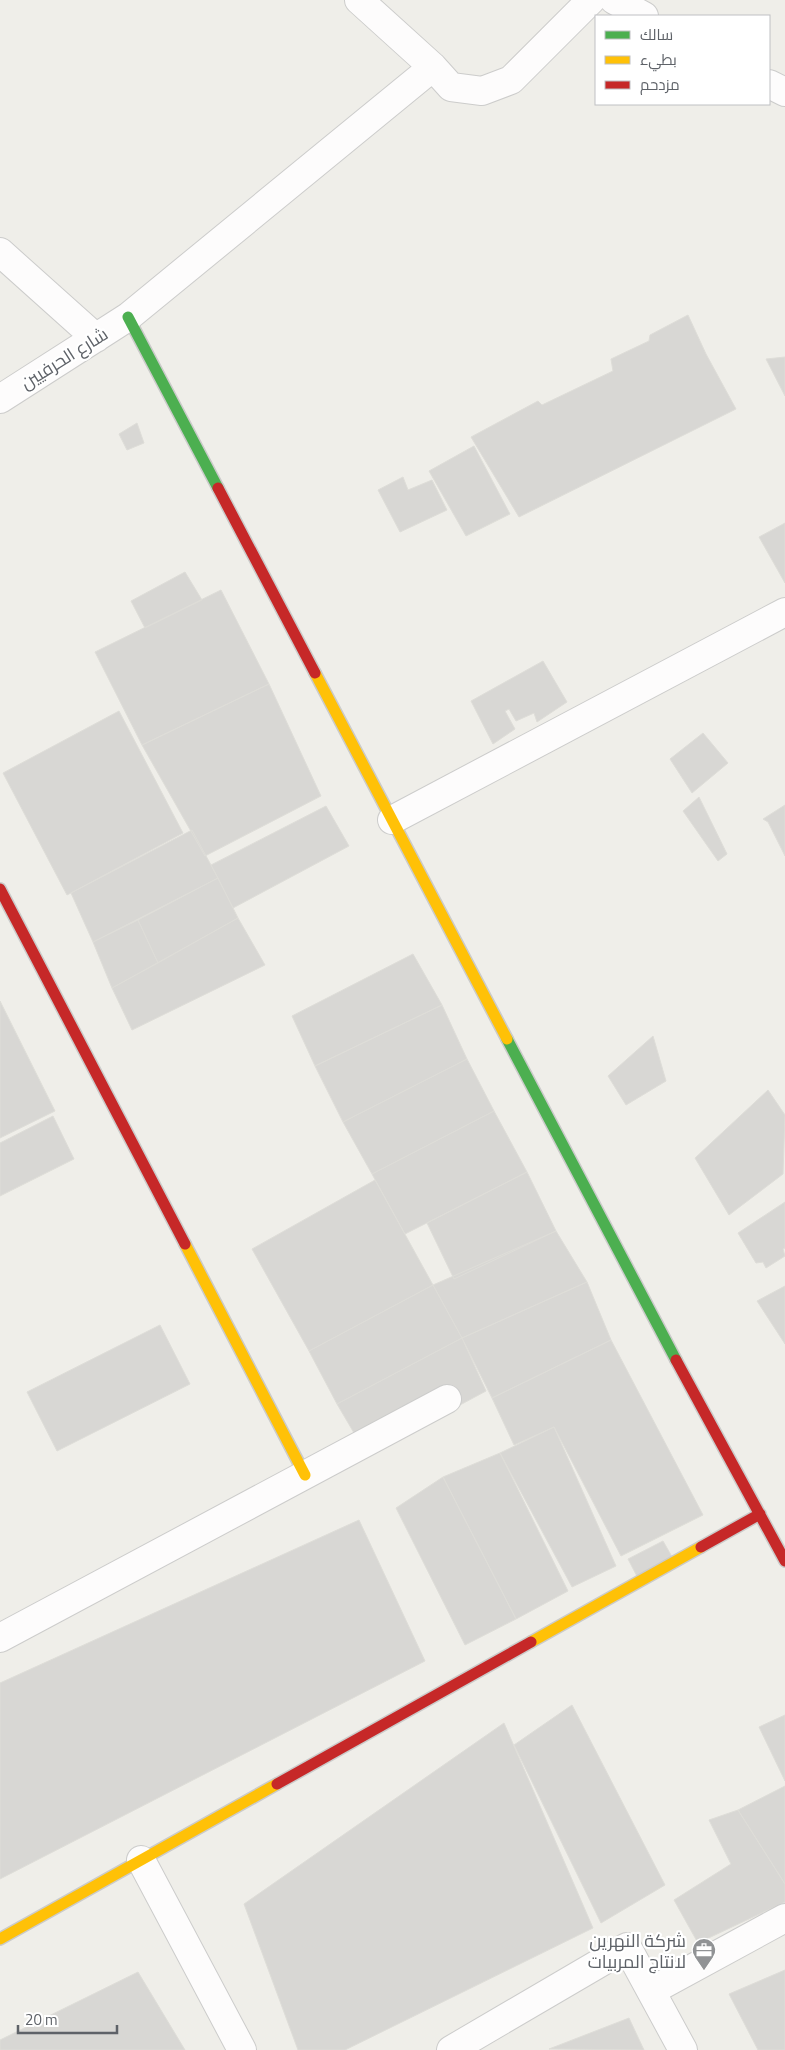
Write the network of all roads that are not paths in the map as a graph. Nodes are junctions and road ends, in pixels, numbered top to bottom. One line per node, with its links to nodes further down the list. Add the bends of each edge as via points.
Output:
1 (359, 0): 5 (street)
2 (591, 0): 5 (street, via 511,80 482,92 451,87)
3 (614, 0): 4 (street)
4 (642, 15)
5 (433, 67): 9 (street, شارع الحرفيين)
6 (770, 84): 7 (street)
7 (785, 92)
8 (0, 252): 10 (street)
9 (128, 317): 10 (street, شارع الحرفيين); 13 (street)
10 (96, 338): 11 (street, شارع الحرفيين)
11 (0, 399)
12 (785, 612): 13 (street)
13 (392, 820): 17 (street)
14 (0, 890): 16 (street)
15 (448, 1399): 16 (street)
16 (305, 1475): 19 (street)
17 (760, 1514): 18 (street); 20 (street)
18 (785, 1561)
19 (6, 1626)
20 (141, 1860): 22 (street); 24 (street)
21 (785, 1918): 23 (street)
22 (0, 1939)
23 (651, 1991): 25 (street, via 627,1947); 26 (street)
24 (242, 2050)
25 (451, 2050)
26 (684, 2050)

